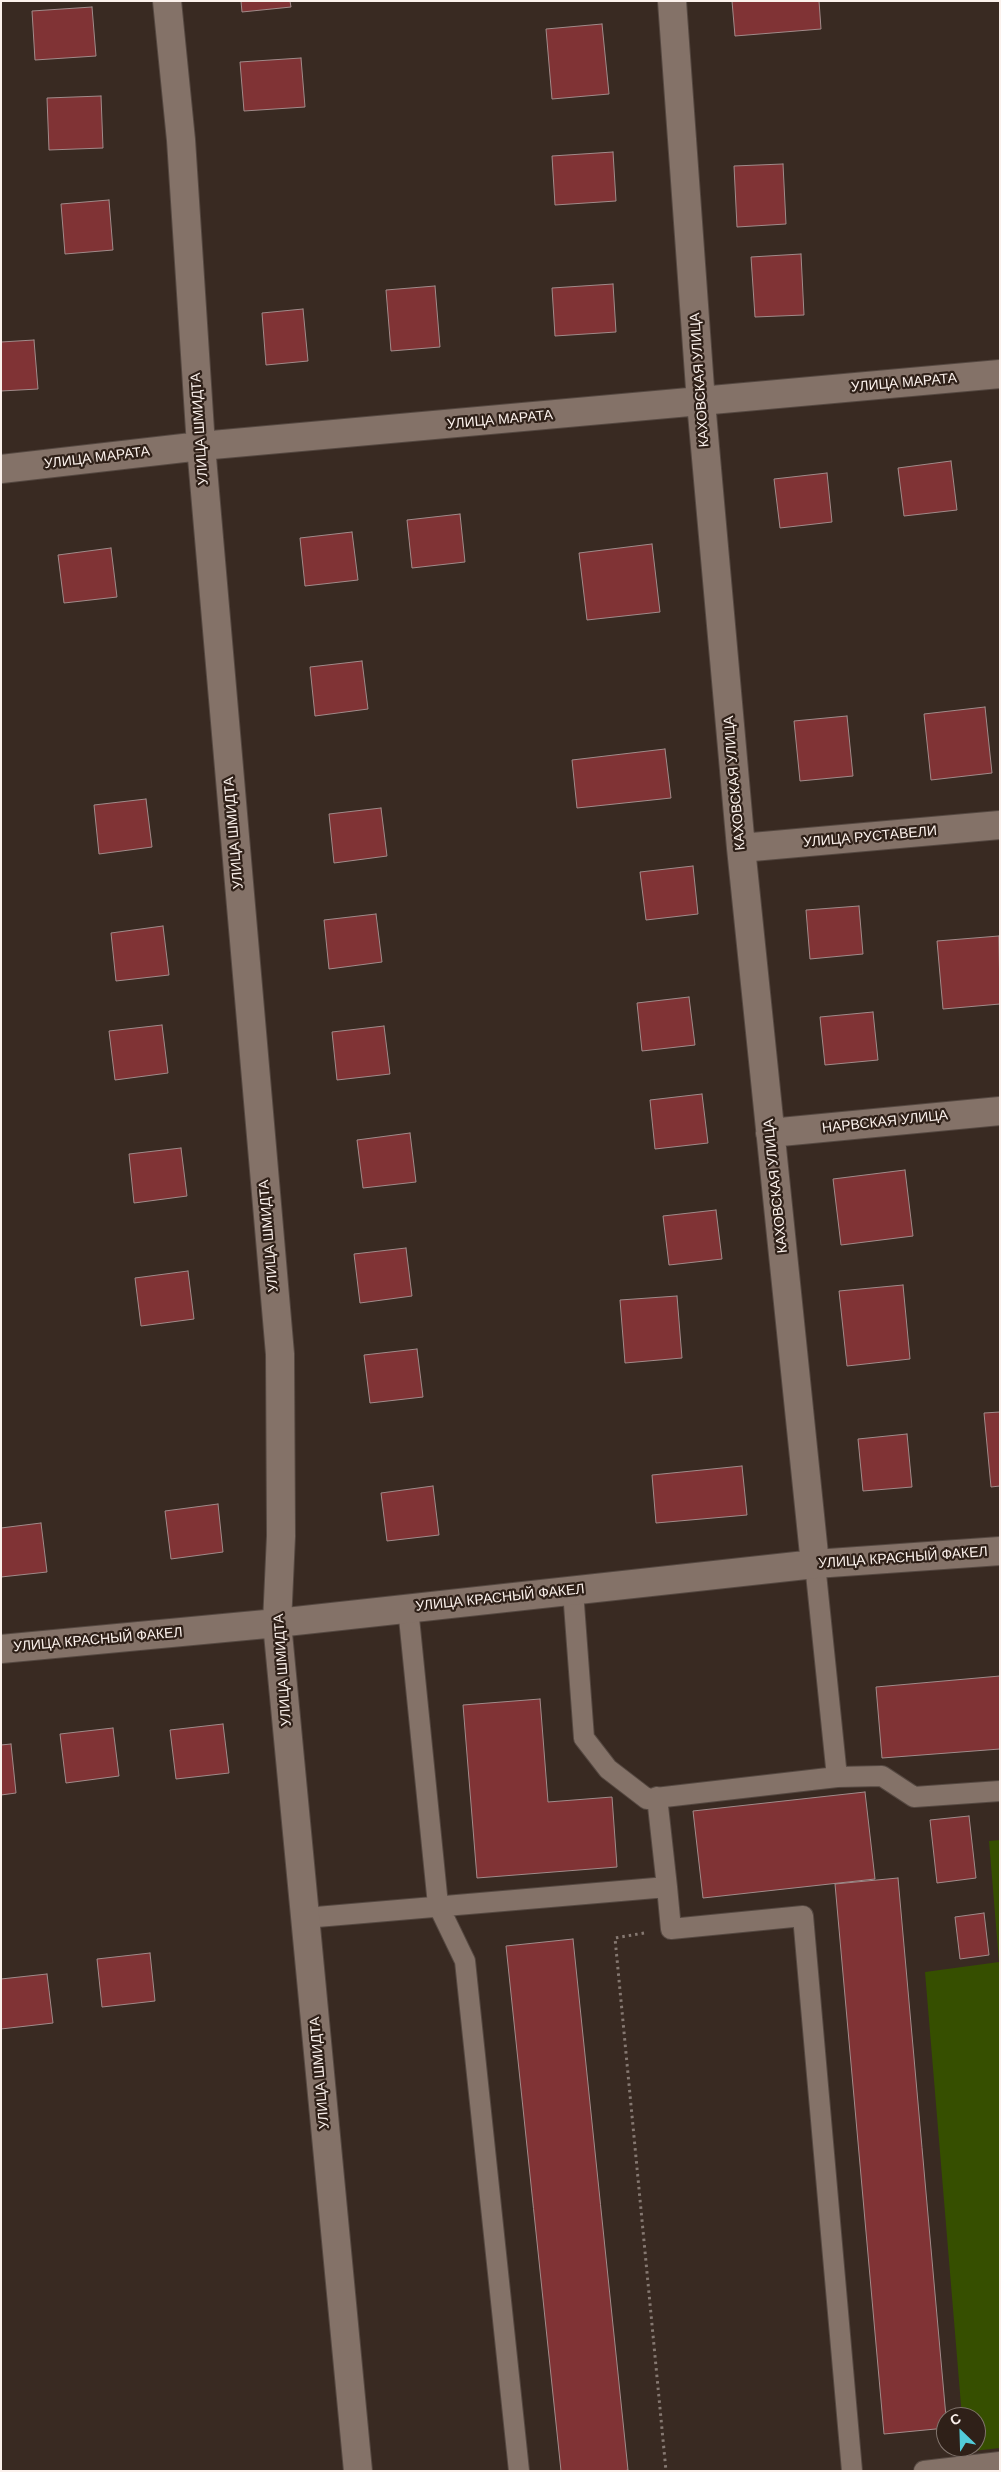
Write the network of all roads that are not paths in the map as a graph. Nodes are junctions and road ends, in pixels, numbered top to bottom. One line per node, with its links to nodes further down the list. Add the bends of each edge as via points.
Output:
1 (167, 1): 5 (street, УЛИЦА ШМИДТА, via 181,140)
2 (672, 1): 4 (street, КАХОВСКАЯ УЛИЦА)
3 (1000, 374): 4 (street, УЛИЦА МАРАТА)
4 (701, 402): 5 (street, УЛИЦА МАРАТА); 8 (street, КАХОВСКАЯ УЛИЦА)
5 (201, 446): 6 (street, УЛИЦА МАРАТА); 15 (street, УЛИЦА ШМИДТА, via 280,1354 281,1536)
6 (1, 469)
7 (1000, 825): 8 (street, УЛИЦА РУСТАВЕЛИ)
8 (741, 848): 10 (street, КАХОВСКАЯ УЛИЦА)
9 (1000, 1111): 10 (street, НАРВСКАЯ УЛИЦА)
10 (770, 1133): 12 (street, КАХОВСКАЯ УЛИЦА)
11 (1000, 1551): 12 (street, УЛИЦА КРАСНЫЙ ФАКЕЛ)
12 (814, 1564): 13 (street, УЛИЦА КРАСНЫЙ ФАКЕЛ); 17 (lane)
13 (573, 1591): 14 (street, УЛИЦА КРАСНЫЙ ФАКЕЛ); 19 (lane, via 584,1738 608,1769 647,1799)
14 (408, 1608): 15 (street, УЛИЦА КРАСНЫЙ ФАКЕЛ); 21 (lane)
15 (277, 1623): 16 (street, УЛИЦА КРАСНЫЙ ФАКЕЛ); 22 (street, УЛИЦА ШМИДТА)
16 (1, 1649)
17 (836, 1777): 18 (lane, via 882,1776 914,1797); 19 (lane)
18 (1000, 1791)
19 (657, 1797): 20 (lane)
20 (667, 1887): 21 (lane); 26 (lane, via 671,1928 803,1916)
21 (438, 1905): 22 (lane); 25 (lane, via 465,1961)
22 (305, 1918): 24 (street, УЛИЦА ШМИДТА)
23 (1000, 2462): 27 (lane)
24 (358, 2471)
25 (518, 2471)
26 (852, 2471)
27 (924, 2471)

